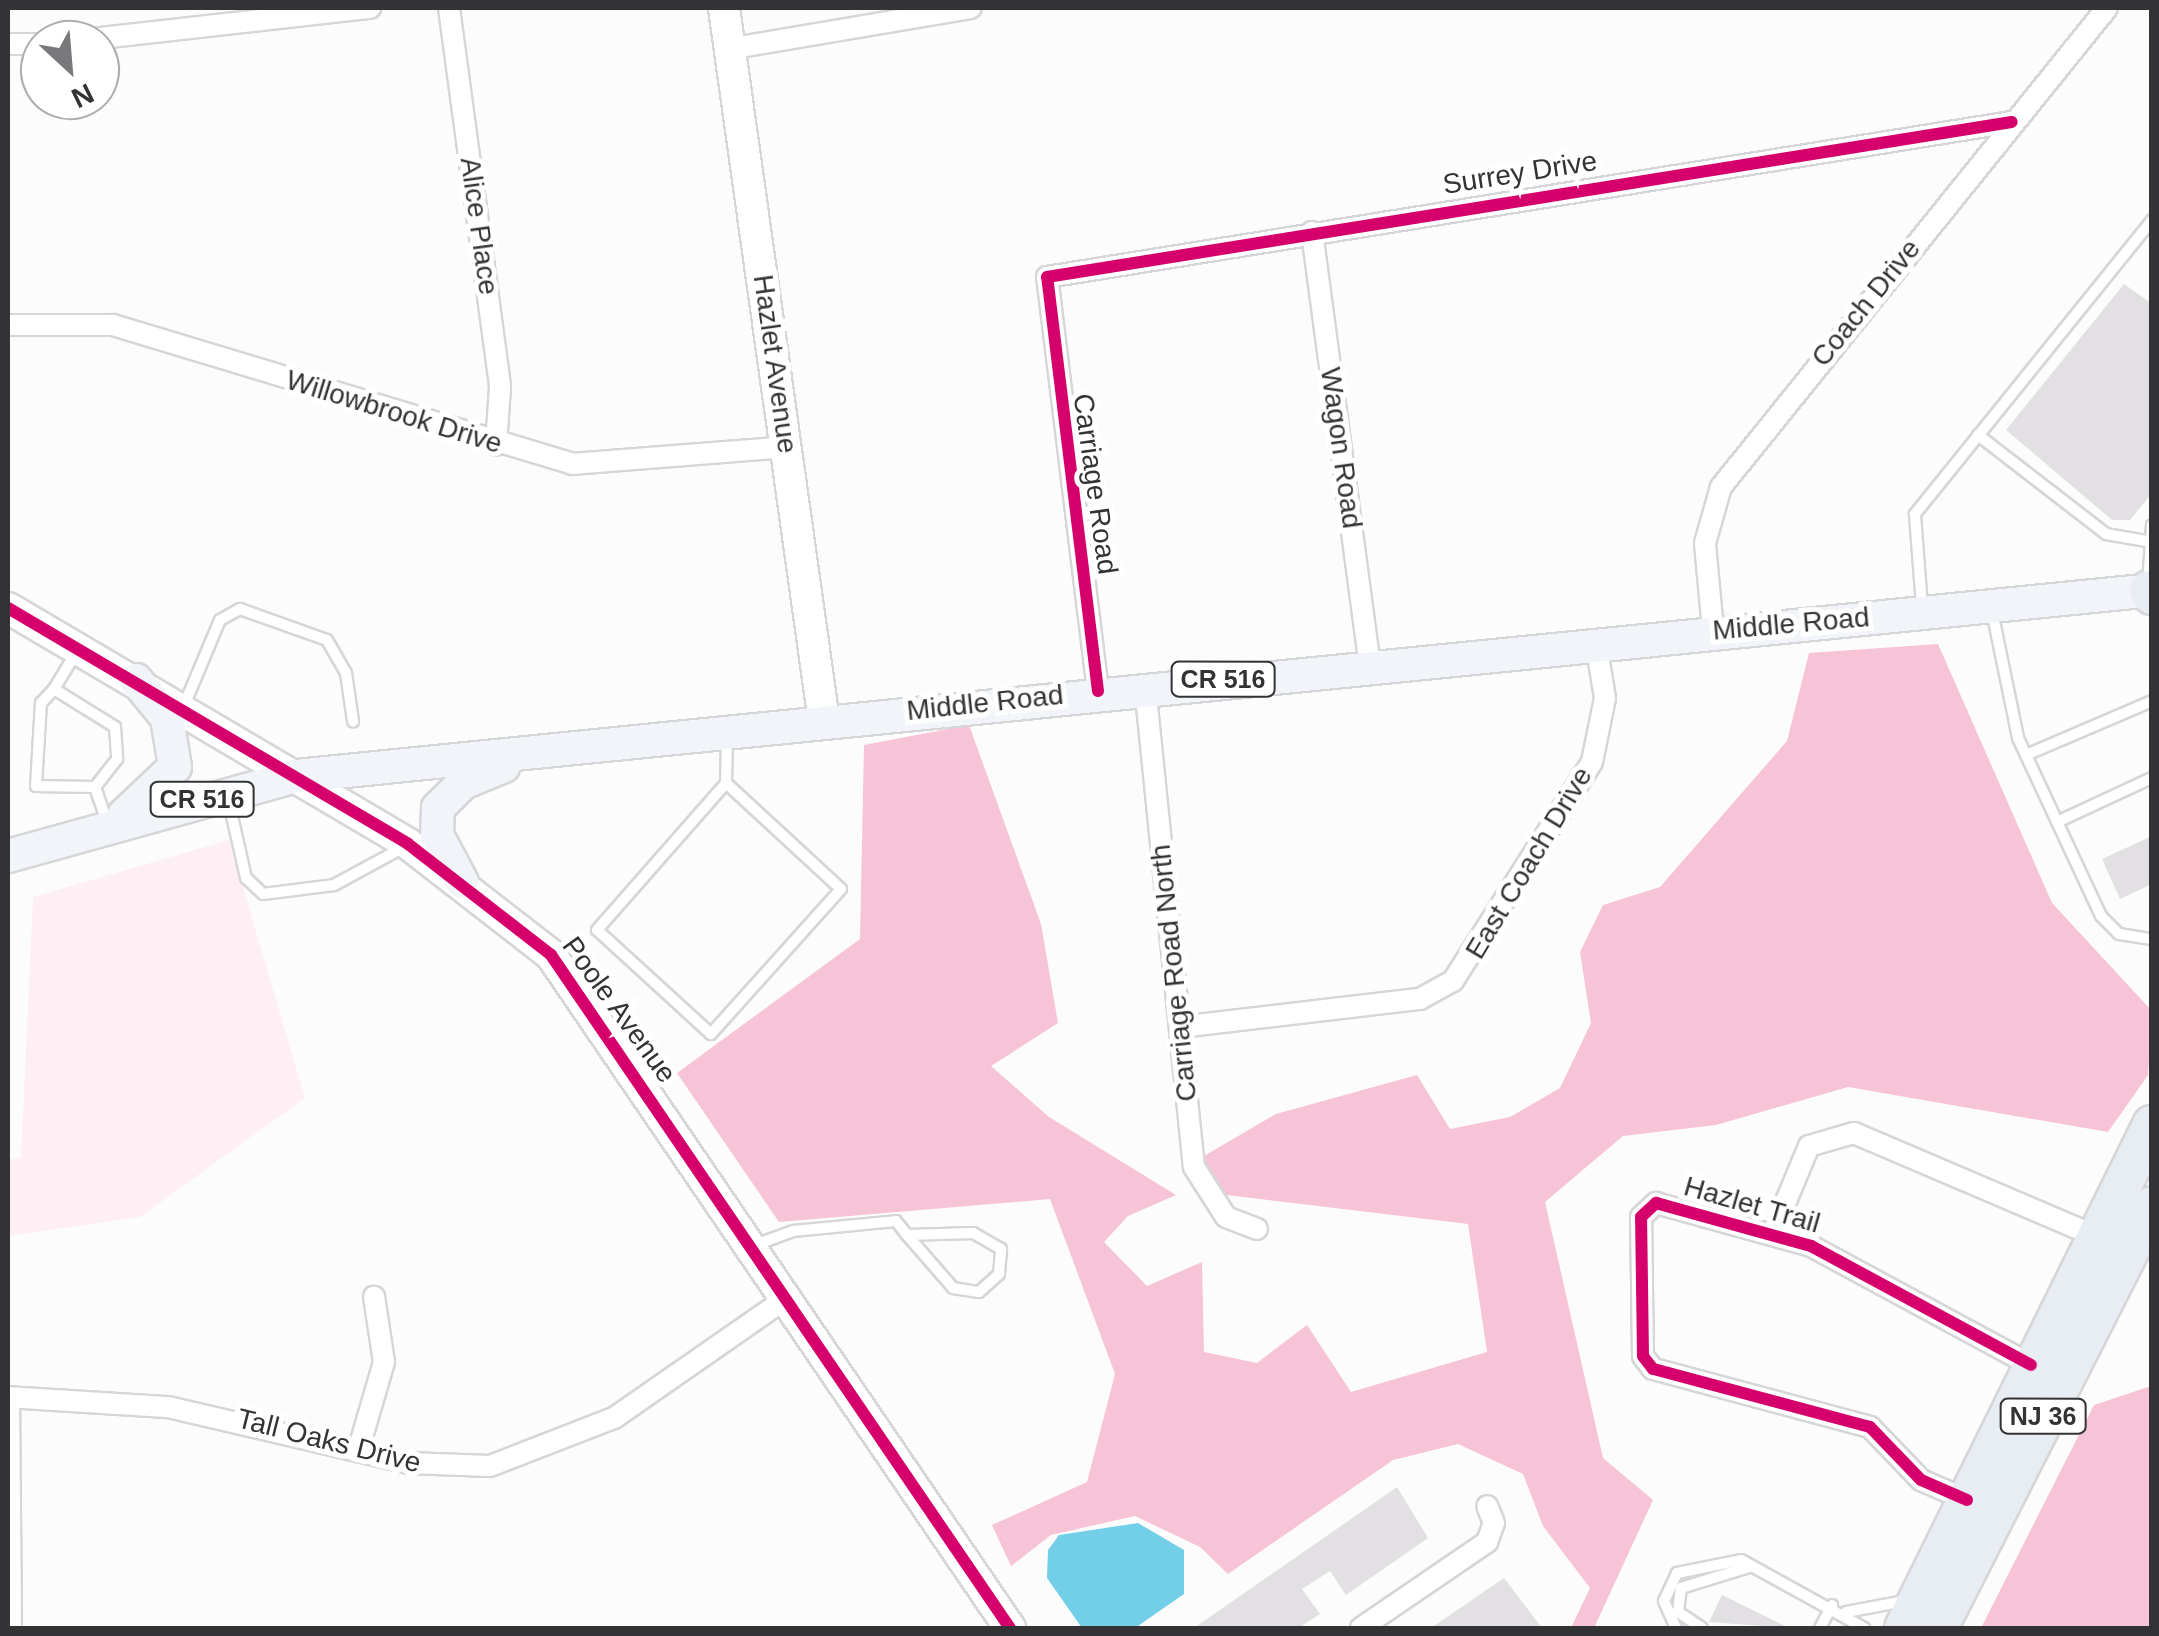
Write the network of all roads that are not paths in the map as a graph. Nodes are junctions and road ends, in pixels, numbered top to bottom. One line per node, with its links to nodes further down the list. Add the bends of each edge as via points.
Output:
1 (370, 8): 6 (street)
2 (450, 8): 14 (street, Alice Place, via 500,386)
3 (724, 8): 7 (street, Hazlet Avenue)
4 (972, 8): 7 (street)
5 (2107, 8): 8 (street, Coach Drive)
6 (120, 36)
7 (734, 48): 15 (street, Hazlet Avenue)
8 (2012, 122): 10 (street, Surrey Drive); 22 (street, Coach Drive, via 1721,487 1705,543)
9 (2152, 220): 13 (lane)
10 (1312, 232): 11 (street, Surrey Drive, via 1067,270); 25 (street, Wagon Road)
11 (1042, 284): 29 (street, Carriage Road)
12 (8, 325): 14 (street, Willowbrook Drive, via 112,325)
13 (1978, 435): 17 (lane, via 2106,534); 21 (lane, via 1915,514)
14 (496, 445): 15 (street, Willowbrook Drive, via 594,465)
15 (786, 447): 32 (street, Hazlet Avenue)
16 (2152, 525): 17 (lane)
17 (2146, 541): 18 (lane)
18 (2151, 592): 19 (main road, Middle Road / CR 516)
19 (1991, 606): 21 (main road, Middle Road / CR 516); 36 (lane)
20 (8, 608): 24 (street, Poole Avenue)
21 (1922, 612): 22 (main road, Middle Road / CR 516)
22 (1714, 630): 23 (main road, Middle Road / CR 516)
23 (1596, 644): 25 (main road, Middle Road / CR 516); 48 (street, East Coach Drive, via 1605,698 1592,762 1453,981 1420,999)
24 (78, 651): 26 (street, Poole Avenue); 28 (lane)
25 (1370, 664): 27 (main road, Middle Road / CR 516)
26 (136, 680): 31 (street, Poole Avenue); 43 (main road, via 168,718 175,767)
27 (1145, 686): 29 (main road, Middle Road / CR 516); 48 (street, Carriage Road North)
28 (54, 689): 40 (lane, via 114,727 116,759); 40 (lane, via 42,703 36,786)
29 (1098, 691): 32 (main road, Middle Road / CR 516)
30 (2152, 701): 36 (lane)
31 (183, 708): 33 (lane, via 220,620 240,609 327,640 346,673); 37 (street, Poole Avenue)
32 (824, 720): 34 (main road, Middle Road / CR 516)
33 (353, 721)
34 (727, 729): 35 (main road, Middle Road / CR 516); 39 (lane)
35 (534, 752): 37 (main road, Middle Road / CR 516); 46 (main road, via 445,796 438,835)
36 (2026, 755): 42 (lane)
37 (296, 776): 41 (main road, Middle Road / CR 516); 44 (street, Poole Avenue)
38 (2152, 778): 42 (lane)
39 (726, 782): 39 (lane, via 841,889 711,1034 597,930)
40 (94, 787): 43 (lane)
41 (227, 792): 43 (main road, Middle Road / CR 516); 44 (lane, via 246,878 263,894 334,885)
42 (2057, 822): 47 (lane, via 2101,916 2119,934)
43 (108, 825): 45 (main road, Middle Road / CR 516)
44 (408, 844): 46 (street, Poole Avenue)
45 (8, 856)
46 (462, 882): 54 (street, Poole Avenue, via 528,931 573,982)
47 (2152, 940)
48 (1180, 1028): 51 (street, Carriage Road North, via 1200,1186 1226,1216)
49 (2152, 1125): 55 (highway, NJ 36)
50 (2152, 1206): 55 (highway, NJ 36)
51 (1257, 1229)
52 (907, 1235): 52 (lane, via 952,1288 979,1292 999,1274 1001,1248 973,1234); 54 (lane, via 896,1221 793,1232)
53 (1788, 1239): 55 (street, Hazlet Trail, via 1784,1206 1809,1146 1854,1133); 58 (street, Hazlet Trail); 61 (street, Hazlet Trail, via 1656,1203 1641,1217 1646,1362 1870,1427 1921,1480)
54 (750, 1247): 57 (street, Poole Avenue)
55 (2122, 1247): 58 (highway, NJ 36); 66 (highway, NJ 36)
56 (374, 1297): 60 (street, via 384,1362)
57 (784, 1300): 60 (street, Tall Oaks Drive, via 614,1418 549,1450 440,1468); 68 (street, Poole Avenue)
58 (2031, 1365): 61 (highway, NJ 36)
59 (8, 1397): 60 (street, Tall Oaks Drive, via 168,1406); 67 (street)
60 (358, 1451)
61 (1967, 1500): 66 (highway, NJ 36)
62 (1486, 1506): 69 (street, via 1494,1523 1486,1542)
63 (1752, 1566): 64 (lane); 70 (lane, via 1677,1573 1664,1601); 71 (lane, via 1681,1588 1678,1612)
64 (1832, 1605): 65 (lane); 72 (lane)
65 (1846, 1612): 66 (lane); 73 (lane)
66 (1921, 1618)
67 (10, 1628)
68 (1010, 1628)
69 (1361, 1628)
70 (1676, 1628)
71 (1702, 1628)
72 (1820, 1628)
73 (1864, 1628)

